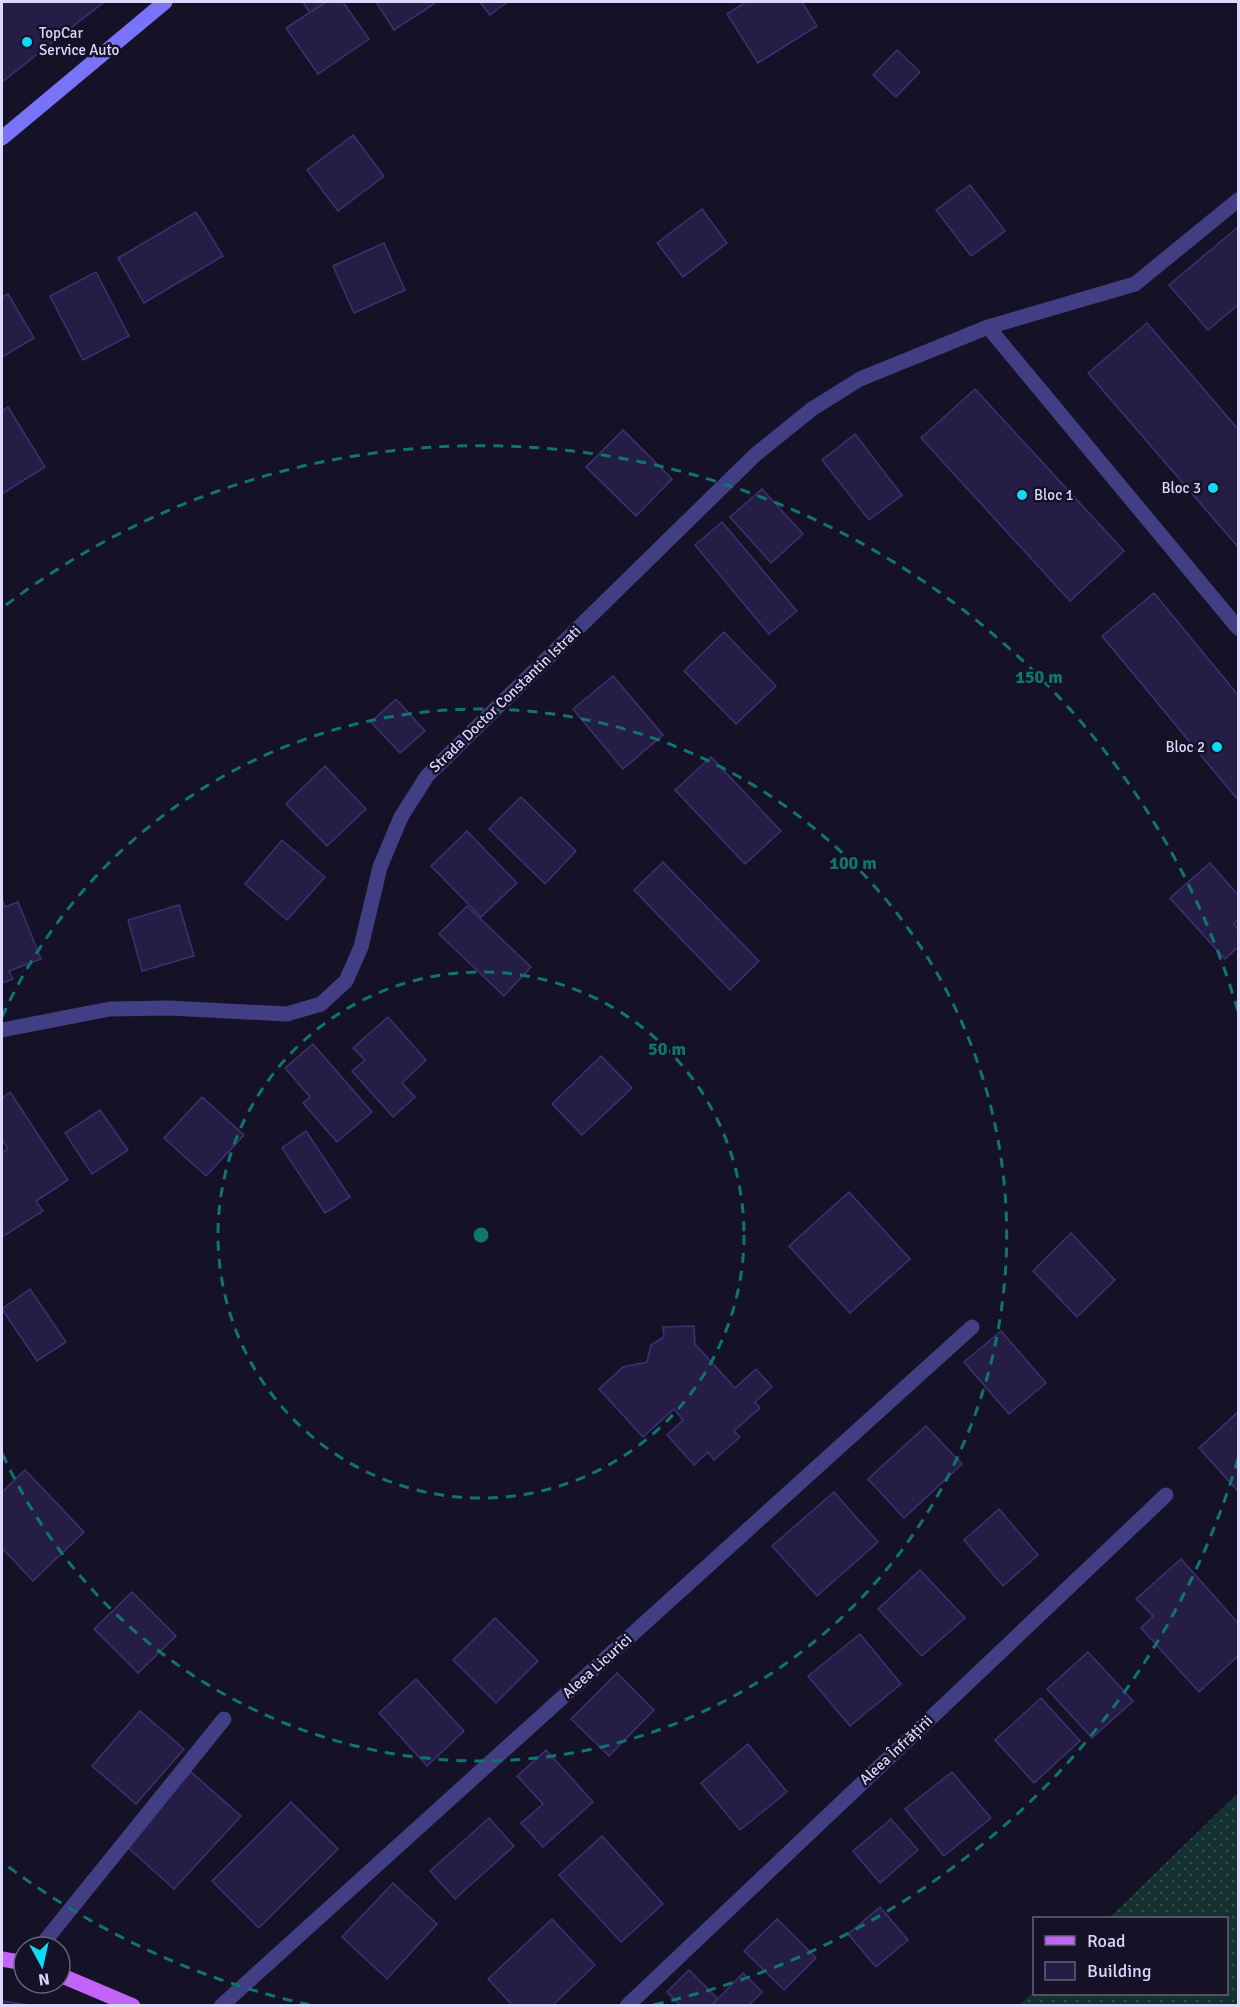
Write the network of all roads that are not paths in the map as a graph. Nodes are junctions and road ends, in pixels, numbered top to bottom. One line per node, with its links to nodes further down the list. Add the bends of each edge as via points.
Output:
1 (165, 2): 2 (main road)
2 (2, 138)
3 (1239, 200): 4 (street, Strada Doctor Constantin Istrati, via 1135,284)
4 (988, 327): 5 (street); 6 (street, Strada Doctor Constantin Istrati, via 860,379 812,409 755,455 427,776 401,817 380,867 361,947 346,981 321,1004 287,1014 110,1009)
5 (1239, 628)
6 (2, 1030)
7 (972, 1327): 13 (street, Aleea Licurici)
8 (1166, 1495): 14 (street, Aleea Înfrățirii)
9 (224, 1719): 10 (street)
10 (49, 1935)
11 (72, 1980): 12 (main road)
12 (133, 2006)
13 (221, 2006)
14 (627, 2006)

